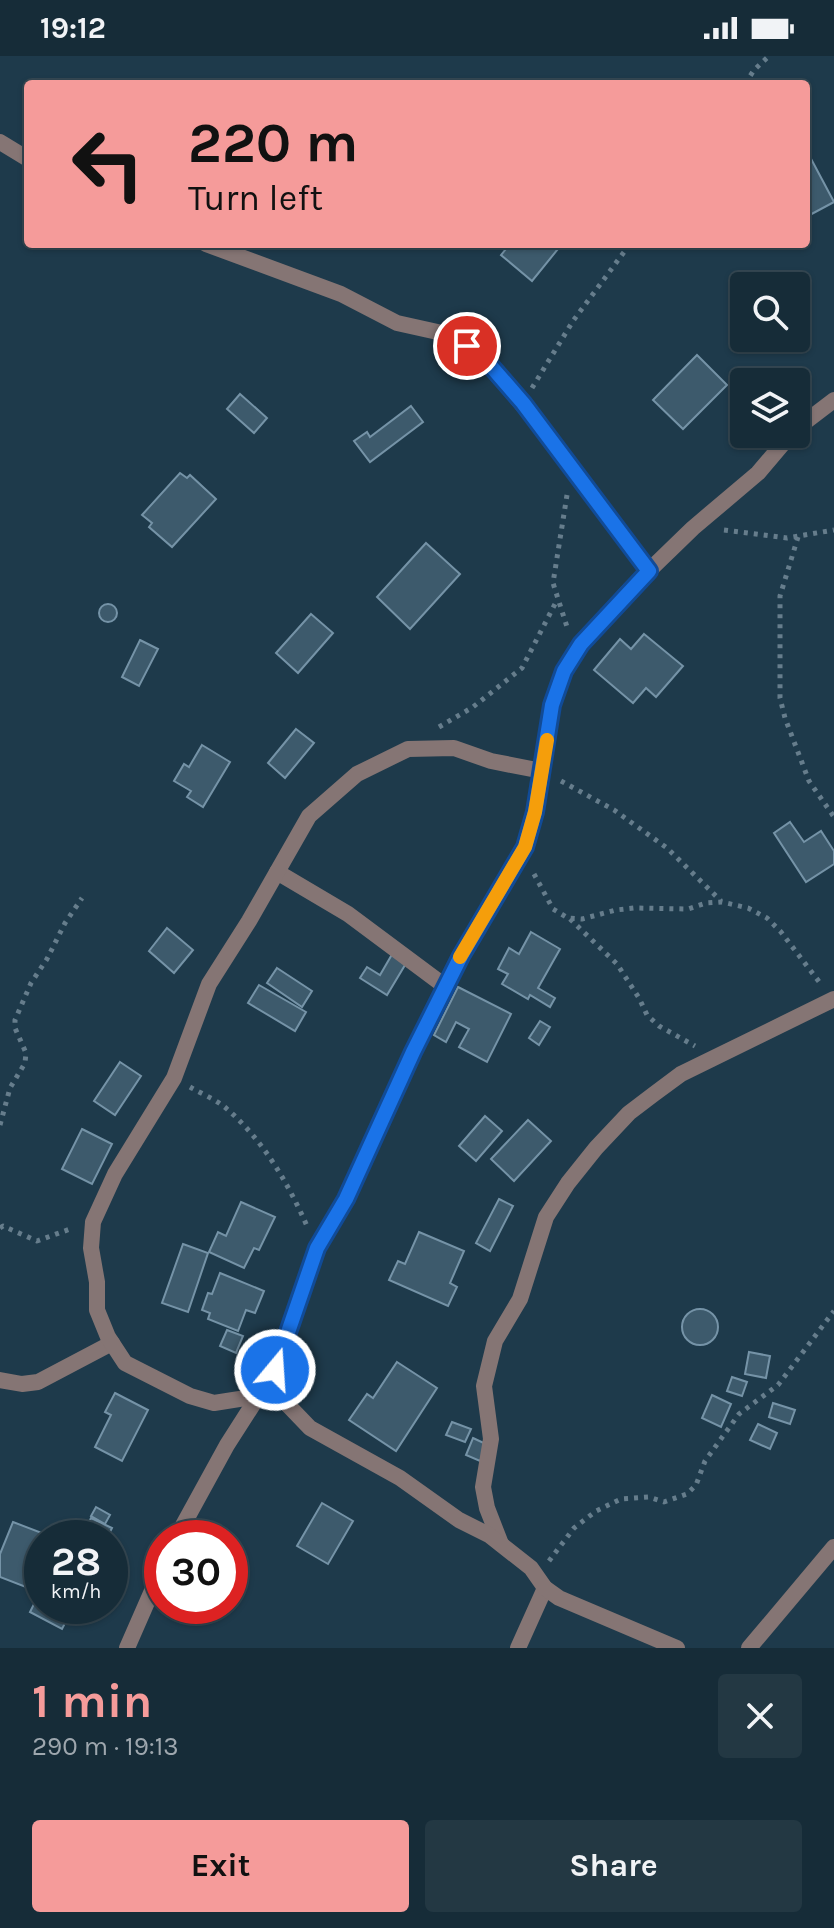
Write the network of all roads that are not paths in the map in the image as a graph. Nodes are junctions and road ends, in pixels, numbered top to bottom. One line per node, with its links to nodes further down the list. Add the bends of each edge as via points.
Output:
1 (0, 142): 2 (street)
2 (24, 157)
3 (216, 248): 7 (street, via 341,294 397,323 451,335 483,357)
4 (834, 400): 5 (street)
5 (810, 418)
6 (779, 448): 7 (street)
7 (649, 571): 8 (street, via 581,644 564,671 552,705)
8 (542, 771): 9 (street, via 454,748 408,749 357,774 309,816); 10 (street, via 521,852)
9 (277, 872): 10 (street, via 348,914); 12 (street, via 209,984 174,1078 115,1174 93,1222 97,1310)
10 (446, 987): 13 (street, via 346,1199 317,1248)
11 (834, 999): 17 (street, via 681,1074 629,1113 568,1183 546,1217 520,1299 495,1341 484,1386 491,1439 483,1487)
12 (112, 1343): 14 (street, via 38,1382); 15 (street, via 125,1363 190,1396 214,1403)
13 (275, 1370): 15 (street); 17 (street, via 285,1402 310,1428 400,1478)
14 (0, 1380)
15 (258, 1396): 16 (street)
16 (186, 1520)
17 (502, 1546): 19 (street)
18 (834, 1547): 24 (street)
19 (542, 1583): 22 (street); 23 (street, via 574,1605)
20 (144, 1609): 21 (street)
21 (127, 1648)
22 (518, 1648)
23 (677, 1648)
24 (749, 1648)

